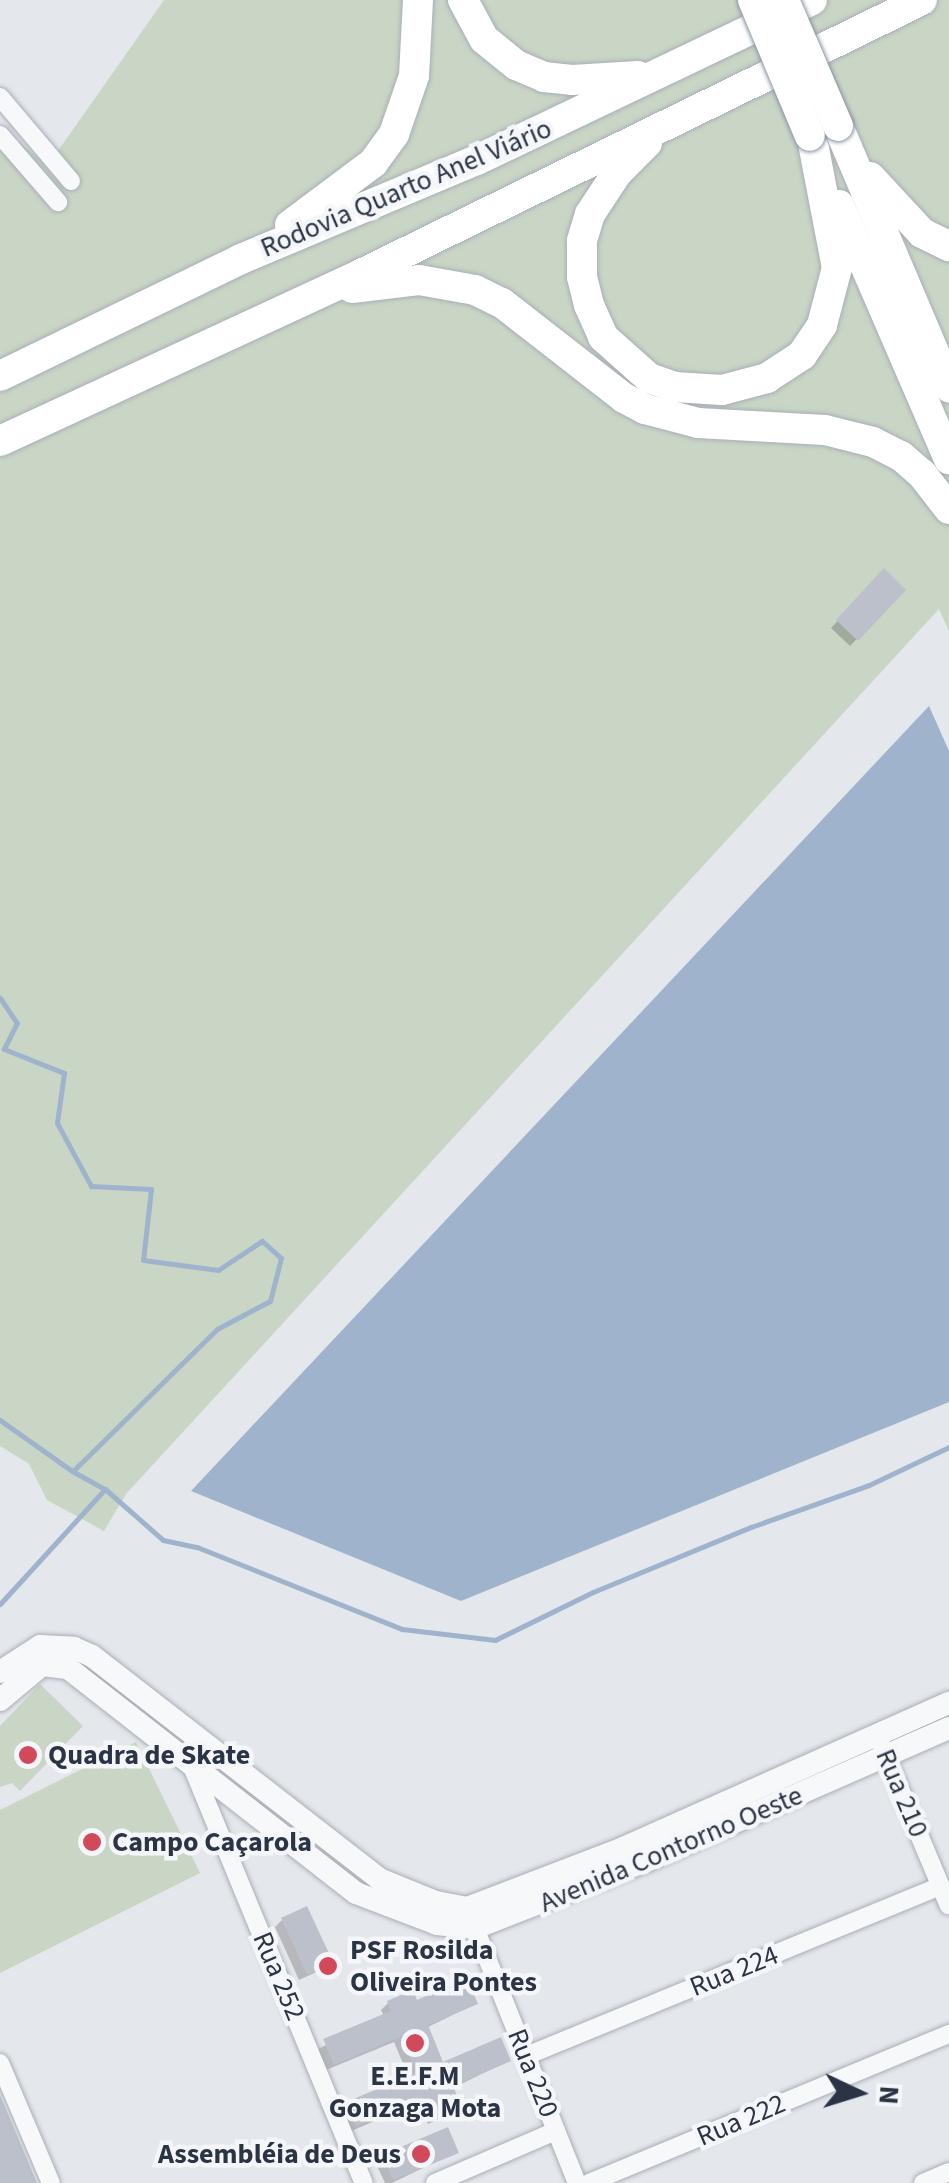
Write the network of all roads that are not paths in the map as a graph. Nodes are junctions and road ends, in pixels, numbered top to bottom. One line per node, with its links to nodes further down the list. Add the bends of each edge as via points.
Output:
1 (418, 0): 15 (highway, via 414,76 394,134 373,163)
2 (462, 0): 7 (highway, via 484,39 544,77)
3 (753, 0): 11 (highway, bridge)
4 (784, 0): 11 (highway, bridge)
5 (812, 0): 7 (highway, Rodovia Quarto Anel Viário)
6 (922, 0): 9 (highway)
7 (656, 74): 15 (highway, Rodovia Quarto Anel Viário, via 477,160)
8 (0, 97): 12 (street)
9 (665, 125): 11 (highway, via 596,204 582,241 582,277 603,337 638,370 675,387 722,390 767,378 802,355 822,325 836,268); 16 (highway)
10 (0, 135): 13 (street)
11 (827, 140): 14 (highway, via 922,233); 18 (highway); 20 (highway)
12 (71, 181)
13 (58, 202)
14 (949, 246)
15 (241, 259): 17 (highway, Rodovia Quarto Anel Viário)
16 (320, 293): 19 (highway); 21 (highway, via 419,280 475,290 645,409 698,423 854,436 901,456)
17 (0, 376)
18 (949, 387)
19 (0, 441)
20 (949, 459)
21 (949, 509)
22 (41, 1656): 23 (street); 24 (street); 28 (street, via 68,1668); 31 (street, via 74,1648 92,1656 380,1879)
23 (0, 1672)
24 (0, 1700)
25 (949, 1703): 27 (street, Avenida Contorno Oeste)
26 (949, 1728): 27 (street, Avenida Contorno Oeste)
27 (882, 1747): 29 (street, Rua 210); 31 (street, Avenida Contorno Oeste, via 623,1848)
28 (193, 1769): 31 (street, via 356,1892 437,1924); 38 (street, Rua 252)
29 (941, 1886): 30 (street, Rua 210); 33 (street, Rua 224)
30 (949, 1906)
31 (471, 1918): 33 (street, Rua 220)
32 (949, 2034): 41 (street, Rua 222)
33 (526, 2056): 35 (street, Rua 220)
34 (0, 2062): 37 (street)
35 (556, 2131): 39 (street); 40 (street, Rua 220)
36 (949, 2172): 42 (street)
37 (52, 2183)
38 (364, 2183)
39 (436, 2183)
40 (577, 2183)
41 (589, 2183)
42 (924, 2183)

